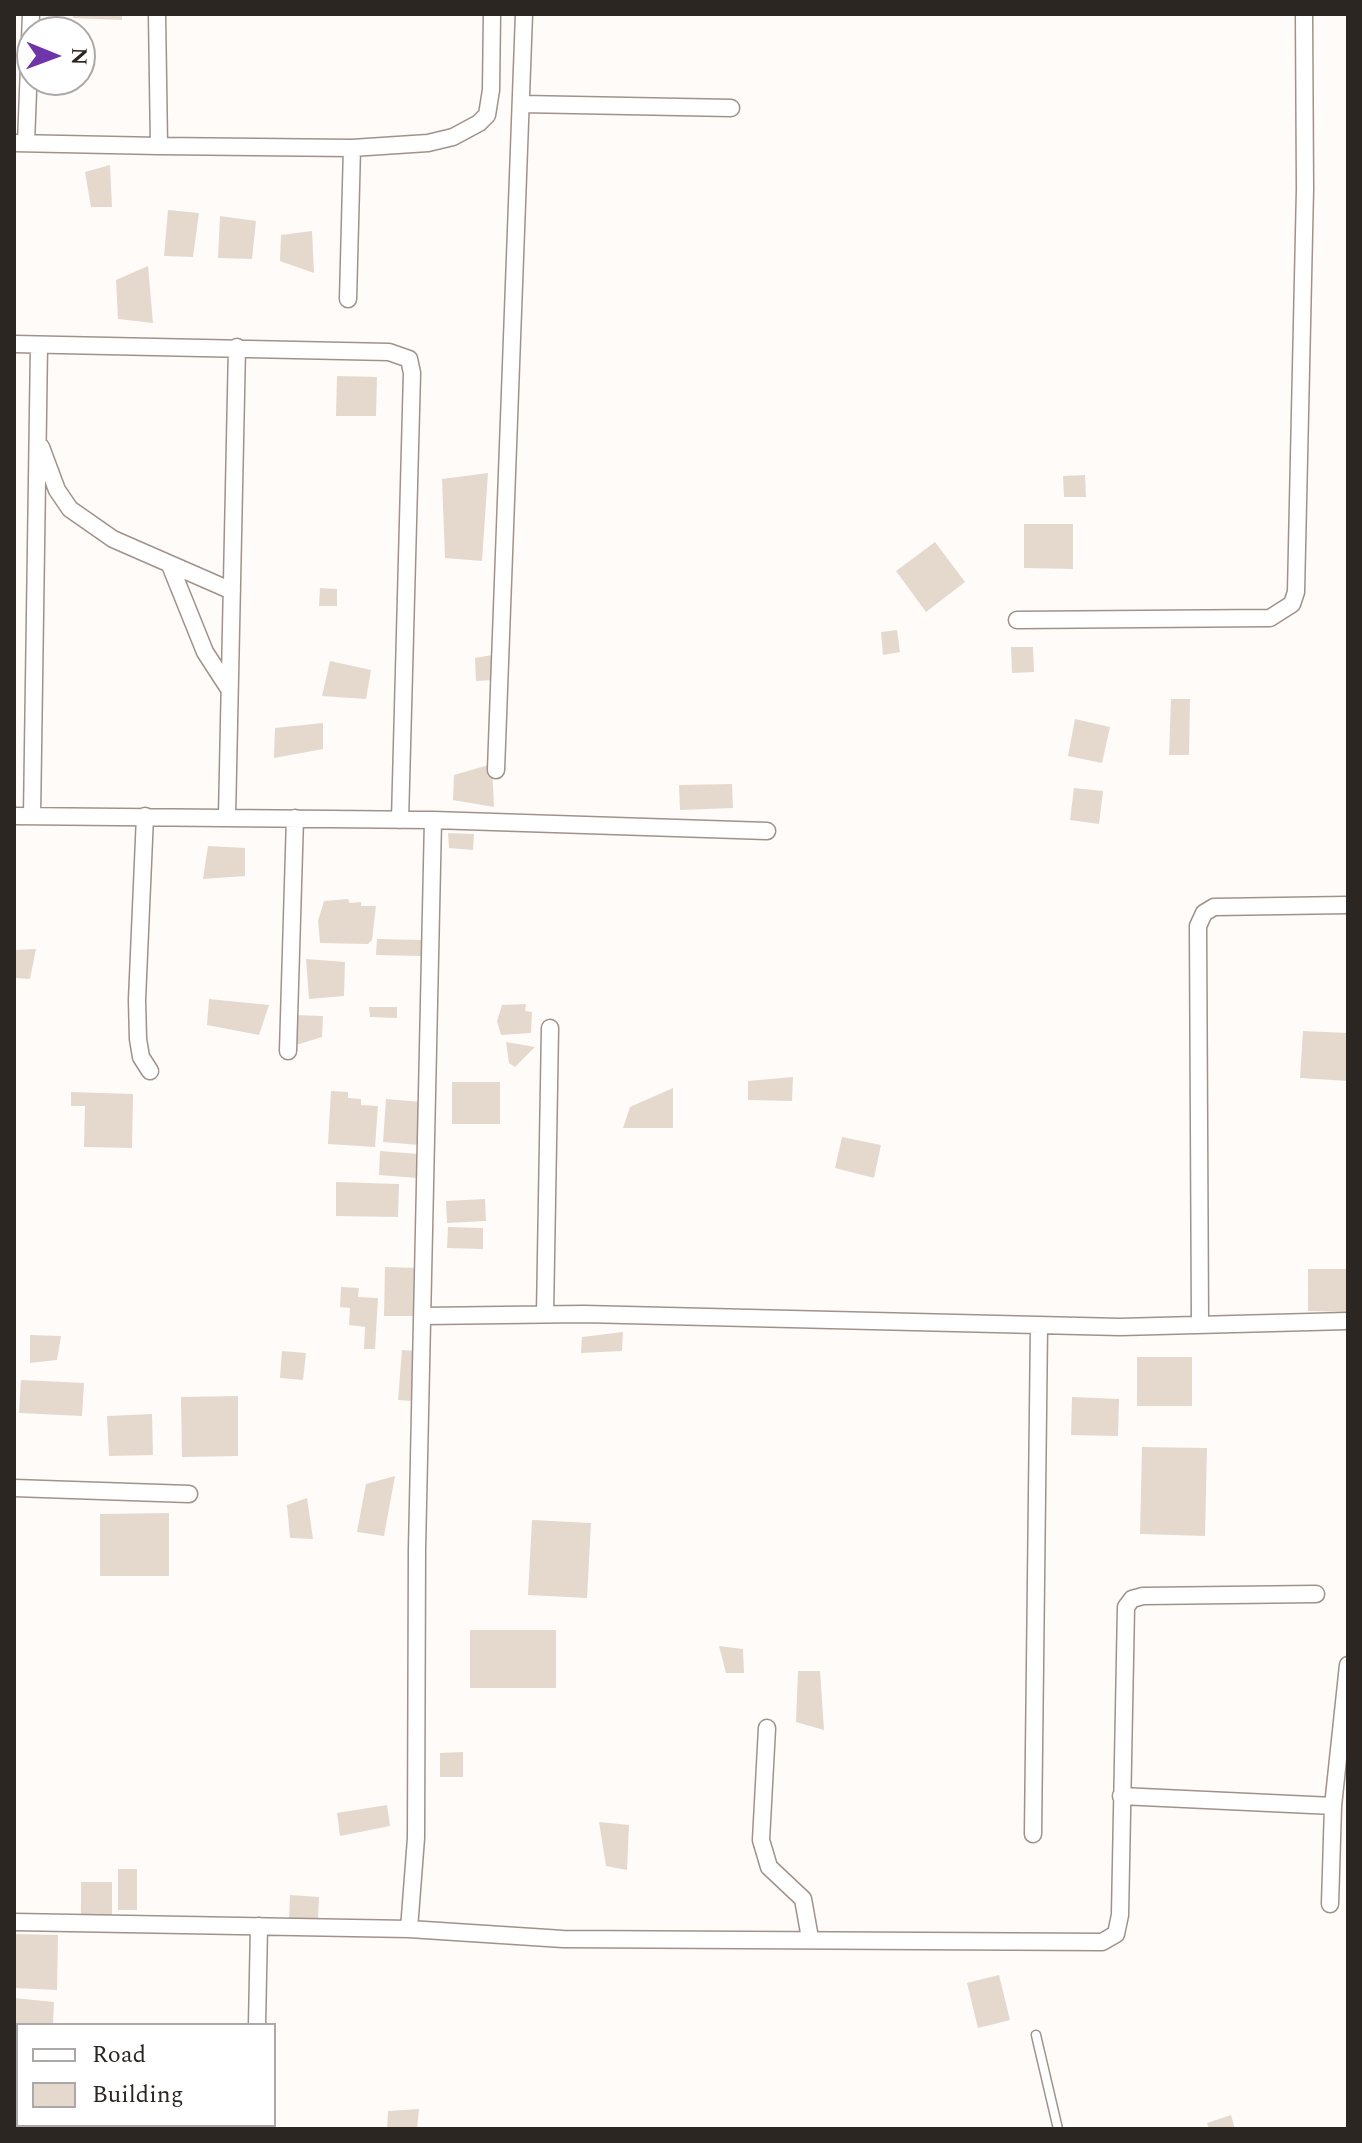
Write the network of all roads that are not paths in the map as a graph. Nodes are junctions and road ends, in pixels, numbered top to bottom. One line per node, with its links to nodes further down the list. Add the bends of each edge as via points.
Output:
1 (31, 14): 8 (street)
2 (157, 14): 9 (street)
3 (492, 14): 10 (street, via 491,90 487,115 479,123 428,143)
4 (524, 14): 6 (street)
5 (1304, 14): 18 (street, via 1292,604 1270,618)
6 (522, 104): 7 (street); 20 (street)
7 (731, 108)
8 (20, 143): 9 (street)
9 (159, 146): 10 (street)
10 (352, 148): 11 (street)
11 (348, 299)
12 (14, 344): 13 (street)
13 (39, 345): 14 (street); 15 (street)
14 (237, 347): 17 (street); 26 (street, via 389,352 409,359)
15 (38, 438): 16 (street, via 57,490 70,509 113,539); 22 (street)
16 (170, 565): 17 (street); 19 (street, via 205,652)
17 (232, 591): 19 (street)
18 (1017, 620)
19 (229, 689): 24 (street)
20 (496, 770)
21 (14, 816): 22 (street)
22 (32, 816): 23 (street)
23 (145, 816): 24 (street); 32 (street, via 137,1000 140,1048)
24 (227, 817): 25 (street)
25 (295, 818): 26 (street); 31 (street)
26 (400, 820): 27 (street)
27 (433, 820): 28 (street); 34 (street)
28 (767, 831)
29 (1348, 905): 36 (street, via 1214,907 1198,926)
30 (550, 1028): 33 (street)
31 (288, 1051)
32 (150, 1071)
33 (545, 1314): 34 (street); 37 (street)
34 (423, 1316): 50 (street, via 416,1838)
35 (1348, 1321): 36 (street)
36 (1200, 1324): 37 (street)
37 (1039, 1326): 45 (street)
38 (14, 1488): 39 (street)
39 (189, 1494)
40 (1316, 1594): 43 (street, via 1132,1599 1125,1620)
41 (1348, 1665): 44 (street)
42 (767, 1728): 51 (street, via 761,1840 769,1867 803,1899)
43 (1121, 1796): 44 (street); 51 (street, via 1120,1915 1116,1934 1102,1942)
44 (1333, 1806): 46 (street)
45 (1033, 1834)
46 (1340, 1864): 47 (street)
47 (1330, 1904)
48 (14, 1922): 49 (street)
49 (259, 1926): 50 (street); 52 (street)
50 (409, 1929): 51 (street, via 563,1939)
51 (810, 1938)
52 (257, 2023)
53 (1036, 2035): 54 (lane)
54 (1058, 2129)

